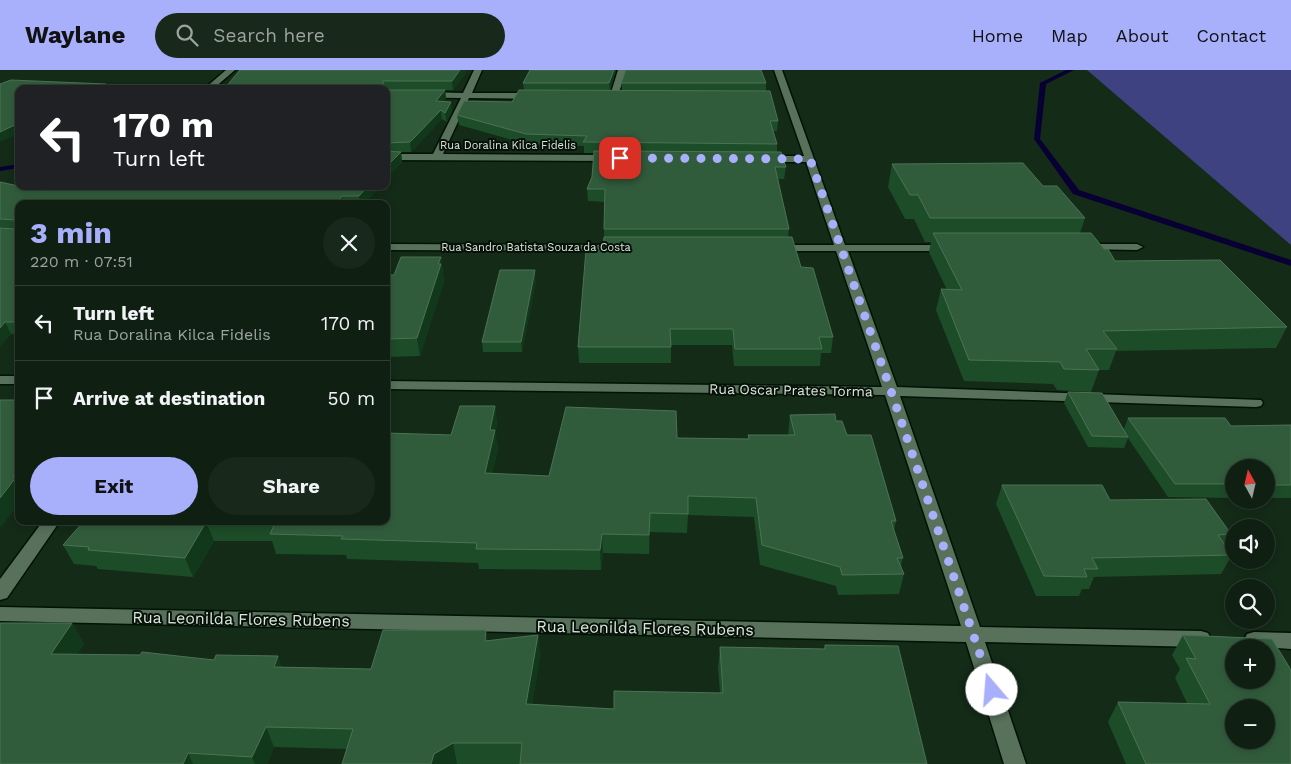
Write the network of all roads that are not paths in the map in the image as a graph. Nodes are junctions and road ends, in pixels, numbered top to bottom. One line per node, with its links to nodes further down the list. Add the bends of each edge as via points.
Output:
1 (231, 70): 5 (street)
2 (478, 70): 7 (street)
3 (622, 70): 10 (street)
4 (778, 70): 16 (street, via 783,96)
5 (213, 85)
6 (390, 94): 7 (street)
7 (465, 96): 8 (street); 13 (street)
8 (544, 96)
9 (604, 96): 10 (street)
10 (614, 96): 11 (street)
11 (624, 96)
12 (390, 157): 13 (street, Rua Doralina Kilca Fidelis)
13 (437, 157): 14 (street, Rua Doralina Kilca Fidelis)
14 (621, 158)
15 (750, 159): 16 (street)
16 (810, 159): 21 (street)
17 (390, 247): 19 (street, Rua Sandro Batista Souza da Costa)
18 (1137, 247): 23 (street)
19 (633, 248)
20 (762, 248): 21 (street)
21 (841, 248): 22 (street); 27 (street)
22 (959, 248)
23 (1068, 248)
24 (0, 380): 25 (street)
25 (15, 380)
26 (390, 385): 27 (street, Rua Oscar Prates Torma)
27 (891, 391): 28 (street, Rua Oscar Prates Torma); 32 (street)
28 (1256, 403)
29 (49, 525): 30 (street)
30 (0, 593)
31 (0, 614): 32 (street, Rua Leonilda Flores Rubens)
32 (974, 636): 33 (street, Rua Leonilda Flores Rubens); 34 (street)
33 (1291, 641)
34 (1015, 764)

